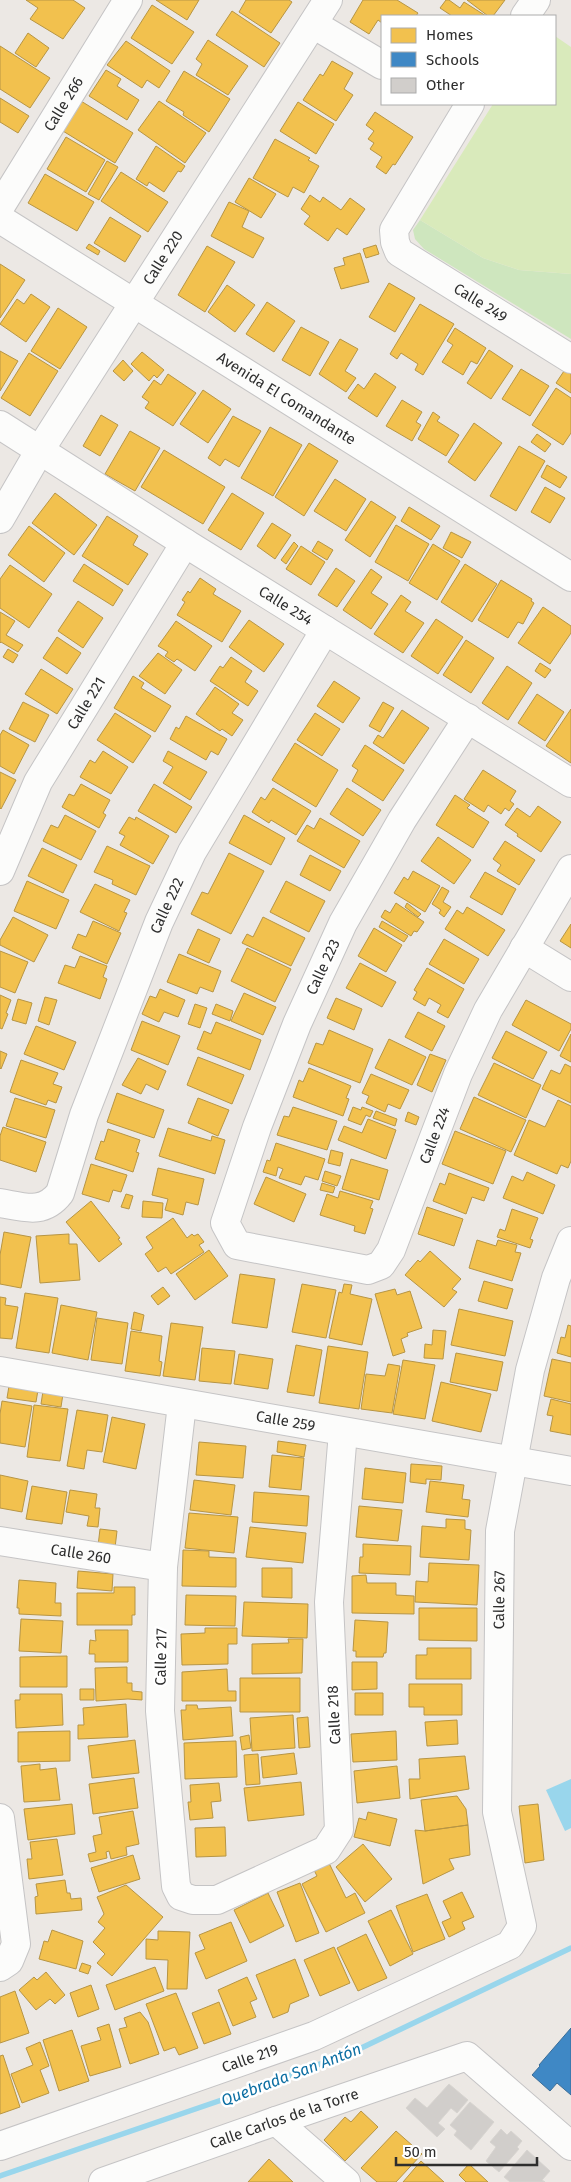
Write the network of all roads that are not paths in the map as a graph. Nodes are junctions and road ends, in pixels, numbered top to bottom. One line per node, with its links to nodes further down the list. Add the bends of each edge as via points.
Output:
1 (128, 0): 8 (street, Calle 266)
2 (328, 0): 5 (street, Calle 220)
3 (536, 0): 4 (street)
4 (526, 15)
5 (313, 24): 6 (street); 10 (street, Calle 220)
6 (381, 64)
7 (461, 107): 11 (street, Calle 249, via 394,230 399,252)
8 (0, 208)
9 (0, 219): 10 (street, Avenida El Comandante)
10 (135, 303): 13 (street, Calle 220); 16 (street, Avenida El Comandante)
11 (571, 359)
12 (0, 425): 13 (street, Calle 254)
13 (40, 450): 14 (street, Calle 220); 15 (street, Calle 254)
14 (0, 519)
15 (185, 543): 17 (street, Calle 254); 21 (street, Calle 221, via 38,782)
16 (570, 574)
17 (325, 630): 18 (street, Calle 254); 24 (street, Calle 222, via 192,852 158,922 84,1115 60,1193 43,1207)
18 (468, 718): 19 (street, Calle 254); 25 (street, Calle 223, via 402,820 343,923 257,1127 225,1223)
19 (571, 783)
20 (571, 869): 22 (street, Calle 224)
21 (0, 871)
22 (524, 948): 23 (street); 25 (street, Calle 224, via 488,1010 458,1074 390,1250 380,1265 368,1270 237,1245)
23 (571, 977)
24 (0, 1203)
25 (231, 1236)
26 (571, 1241): 30 (street, Calle 267, via 556,1278 530,1370)
27 (0, 1371): 28 (street, Calle 259)
28 (182, 1404): 29 (street, Calle 259); 33 (street, Calle 217)
29 (343, 1432): 30 (street, Calle 259); 35 (street, Calle 218, via 329,1602 339,1830 326,1850 216,1900)
30 (512, 1461): 31 (street, Calle 259); 36 (street, Calle 267, via 500,1531 497,1812 522,1926 510,1945)
31 (571, 1471)
32 (0, 1541): 33 (street, Calle 260)
33 (162, 1567): 35 (street, Calle 217, via 161,1730 176,1886 181,1896)
34 (0, 1818): 37 (street, via 16,1944 9,1960)
35 (193, 1900)
36 (493, 1952): 39 (street, Calle 219, via 314,2036)
37 (0, 1967)
38 (276, 2121): 40 (street, Calle Carlos de la Torre, via 467,2056); 41 (street, Calle Carlos de la Torre); 43 (street)
39 (0, 2146)
40 (571, 2146)
41 (147, 2175): 42 (street, Calle Carlos de la Torre)
42 (103, 2182)
43 (346, 2182)

